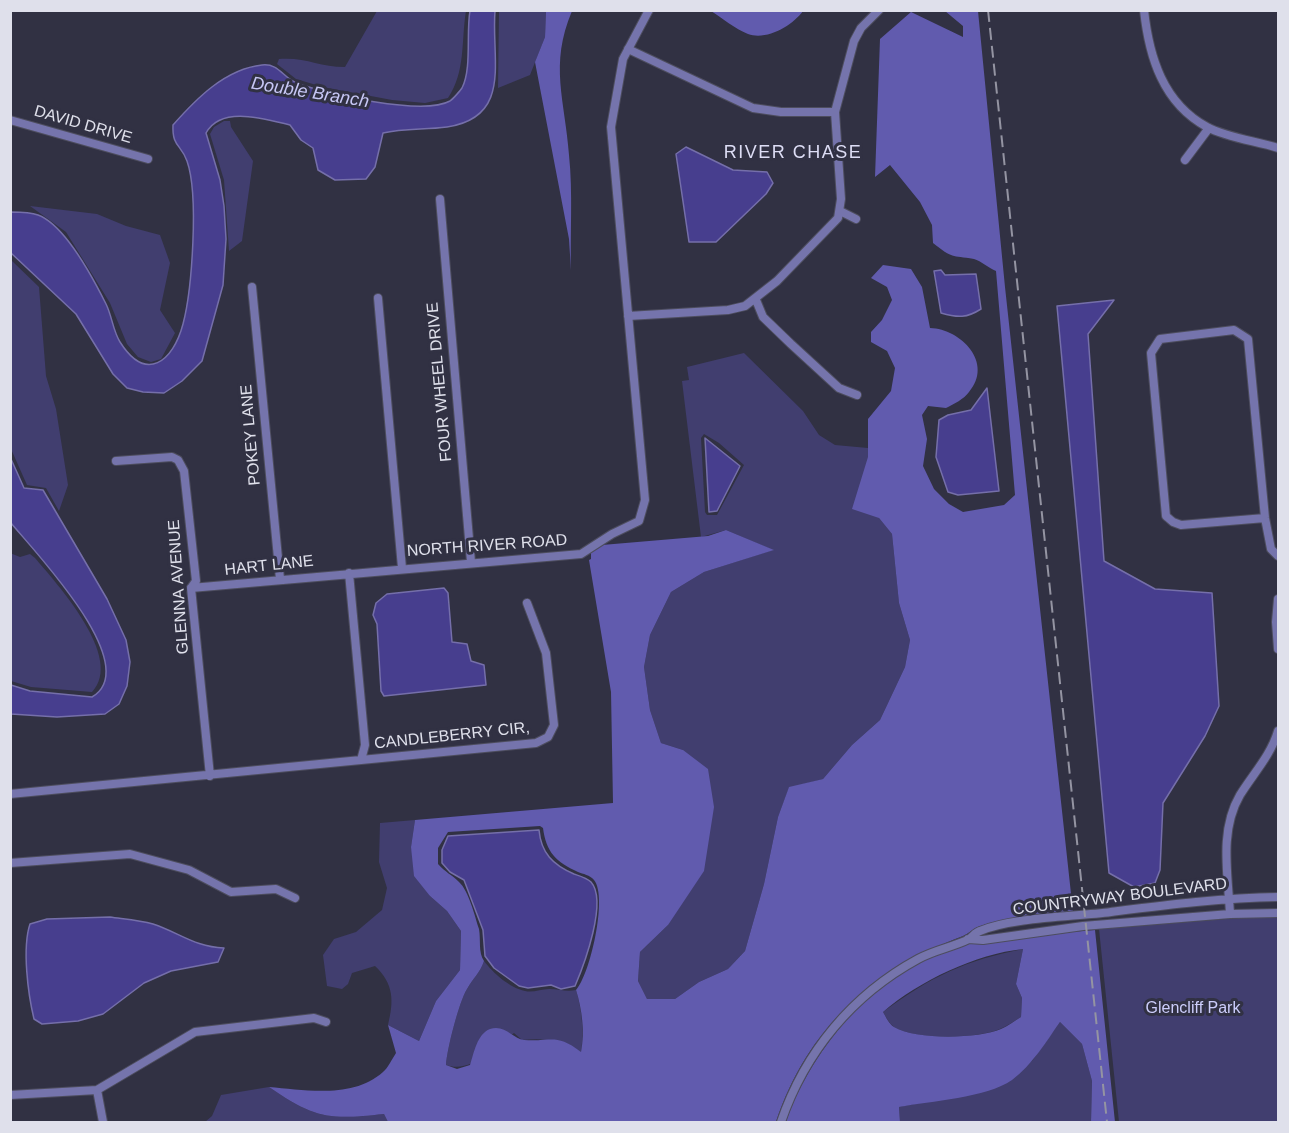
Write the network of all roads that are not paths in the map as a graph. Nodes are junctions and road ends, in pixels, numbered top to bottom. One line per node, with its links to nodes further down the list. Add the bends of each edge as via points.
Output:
1 (649, 10): 4 (street, NORTH RIVER ROAD)
2 (879, 10): 5 (street, via 854,41)
3 (1144, 10): 7 (street, via 1152,58 1163,86 1186,112)
4 (628, 49): 5 (street, via 753,108); 17 (street, NORTH RIVER ROAD, via 611,127)
5 (835, 112): 12 (street)
6 (10, 120): 9 (street, DAVID DRIVE)
7 (1209, 128): 8 (street); 10 (street)
8 (1278, 148)
9 (148, 159)
10 (1185, 160)
11 (440, 199): 22 (street, FOUR WHEEL DRIVE)
12 (840, 211): 13 (street); 16 (street, via 829,229)
13 (856, 219)
14 (252, 287): 25 (street, POKEY LANE)
15 (378, 298): 23 (street)
16 (756, 300): 17 (street, via 728,310); 18 (street, via 763,317 791,344 839,388)
17 (628, 316): 22 (street, NORTH RIVER ROAD, via 645,500 639,521 581,554)
18 (857, 395)
19 (116, 461): 26 (street, GLENNA AVENUE, via 172,458 182,466 196,581)
20 (1265, 518): 20 (street, via 1248,339 1234,330 1160,339 1151,353 1166,516 1181,525); 21 (street, via 1271,549)
21 (1278, 556)
22 (471, 562): 23 (street, NORTH RIVER ROAD)
23 (402, 568): 24 (street, NORTH RIVER ROAD)
24 (349, 573): 25 (street, HART LANE); 31 (street, via 365,745)
25 (280, 579): 26 (street, HART LANE)
26 (191, 588): 32 (street, GLENNA AVENUE)
27 (1278, 599): 29 (street)
28 (527, 603): 31 (street, CANDLEBERRY CIR,, via 549,665 554,725 548,738 536,743)
29 (1278, 649)
30 (1278, 731): 37 (street, via 1271,749 1240,796 1228,825)
31 (361, 760): 32 (street)
32 (210, 776): 33 (street)
33 (10, 794)
34 (10, 863): 36 (street, via 130,854 189,870 231,892 276,889)
35 (1278, 897): 37 (street, COUNTRYWAY BOULEVARD)
36 (295, 898)
37 (1229, 898): 39 (street); 40 (street, COUNTRYWAY BOULEVARD, via 1013,924 979,931)
38 (1278, 913): 39 (street, COUNTRYWAY BOULEVARD)
39 (1230, 914): 40 (street, COUNTRYWAY BOULEVARD)
40 (968, 939): 45 (street, COUNTRYWAY BOULEVARD, via 897,972 841,1018 804,1068)
41 (326, 1022): 42 (street, via 314,1018 195,1032)
42 (96, 1090): 43 (street); 44 (street)
43 (10, 1095)
44 (103, 1122)
45 (781, 1122)

